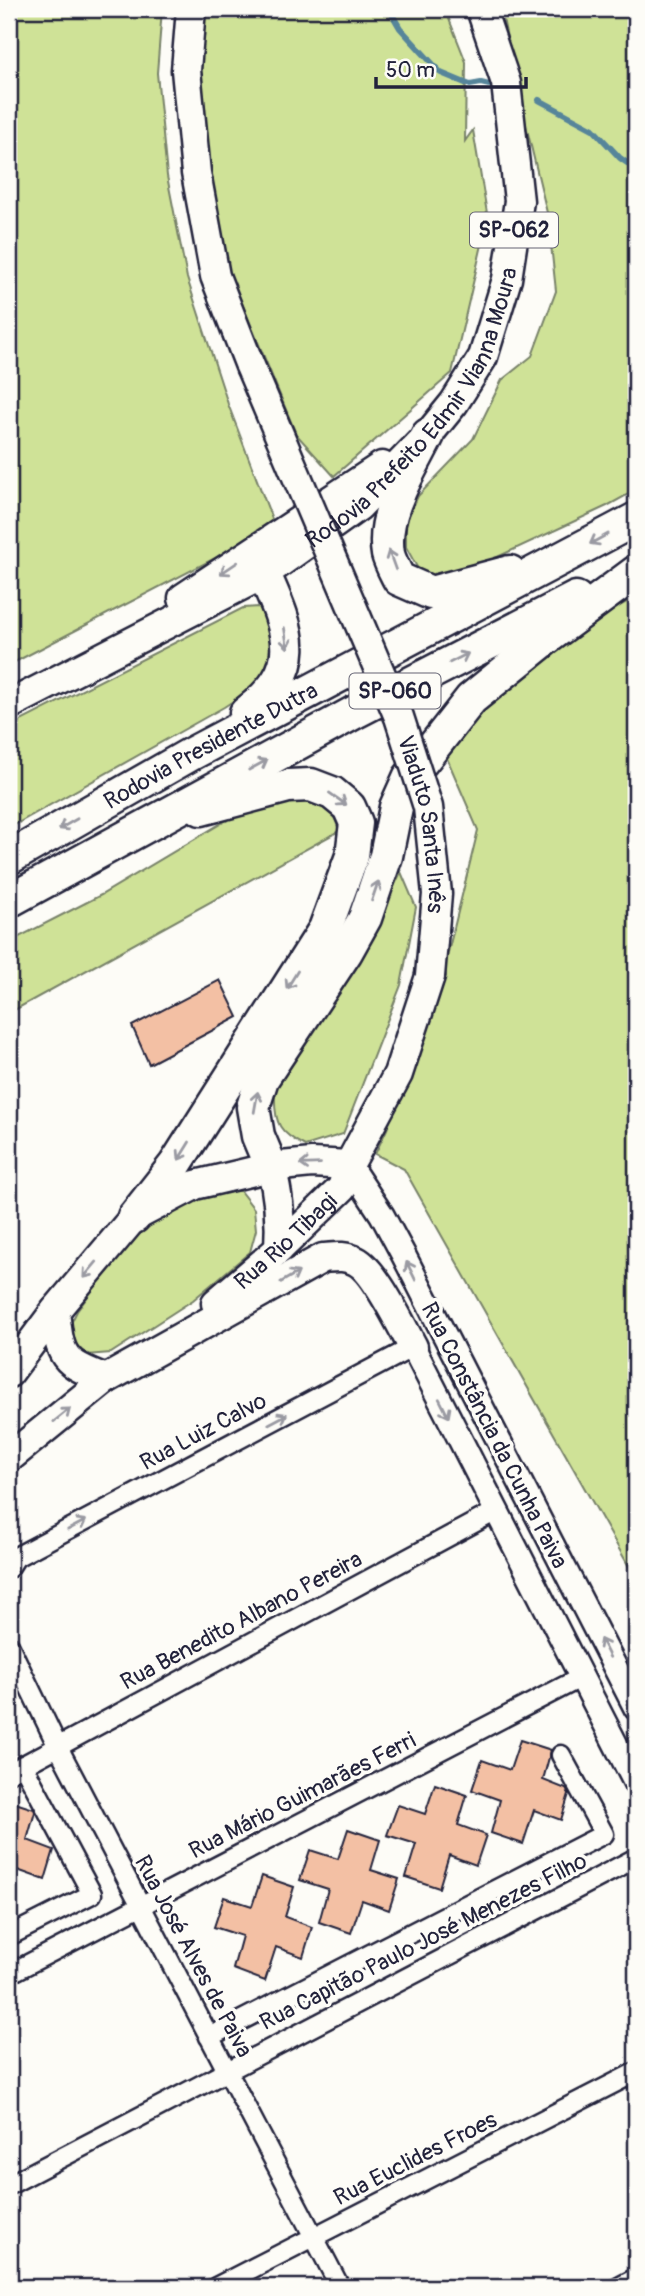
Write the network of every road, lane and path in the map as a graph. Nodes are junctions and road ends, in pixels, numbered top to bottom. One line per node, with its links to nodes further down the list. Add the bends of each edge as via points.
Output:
1 (191, 9): 16 (main road, Viaduto Santa Inês, bridge, via 186,70 196,173 215,276 399,717 428,807 437,894)
2 (481, 9): 3 (main road, Rodovia Prefeito Edmir Vianna Moura / SP-062, via 506,83 519,201 508,279 483,357)
3 (428, 435): 5 (main road); 6 (highway, one-way to 3, via 430,593 399,579 388,556 387,533 396,502); 9 (main road, Rodovia Prefeito Edmir Vianna Moura / SP-062, via 359,506)
4 (636, 519): 6 (highway, Rodovia Presidente Dutra / SP-060, one-way to 6)
5 (282, 532): 9 (main road); 10 (main road, one-way to 10)
6 (563, 559): 12 (highway, Rodovia Presidente Dutra / SP-060)
7 (636, 566): 13 (highway, Rodovia Presidente Dutra / SP-060, one-way to 7)
8 (636, 572): 18 (highway, one-way to 8, via 258,1136 253,1107 262,1079 365,919 396,807 409,778 471,699)
9 (264, 574): 10 (main road, Rodovia Prefeito Edmir Vianna Moura); 12 (highway, one-way to 12, via 284,624 288,649 282,676 266,698)
10 (83, 665): 11 (main road)
11 (9, 705)
12 (191, 754): 14 (highway, Rodovia Presidente Dutra / SP-060, one-way to 14)
13 (156, 821): 15 (highway, Rodovia Presidente Dutra / SP-060); 19 (highway, one-way to 19, via 288,786 311,785 332,793 349,807 356,823 352,856 325,929 175,1165)
14 (9, 858)
15 (9, 901)
16 (430, 976): 17 (main road, Rua Rio Tibagi, via 398,1074)
17 (349, 1166): 18 (main road, one-way to 18); 20 (main road, Rua Rio Tibagi, via 342,1188); 31 (street, Rua Constância da Cunha Paiva, one-way to 17, via 403,1254)
18 (271, 1167): 19 (main road, via 195,1185); 20 (main road, via 278,1192)
19 (134, 1217): 21 (main road, one-way to 21)
20 (279, 1249): 23 (main road, Rua Rio Tibagi)
21 (55, 1311): 24 (main road); 25 (main road, via 59,1346 69,1362)
22 (413, 1348): 23 (main road, one-way to 22, via 323,1258 342,1256 358,1261 372,1276); 27 (street, Rua Constância da Cunha Paiva, one-way to 27); 28 (street, Rua Luiz Calvo, one-way to 22)
23 (144, 1357): 25 (main road)
24 (9, 1373)
25 (106, 1379): 26 (main road, one-way to 25)
26 (9, 1458)
27 (496, 1511): 30 (street, Rua Constância da Cunha Paiva); 32 (street, Rua Benedito Albano Pereira)
28 (13, 1563)
29 (9, 1645): 32 (street, Rua José Alves de Paiva)
30 (580, 1678): 35 (street, Rua Constância da Cunha Paiva); 37 (street, Rua Mário Guimarães Ferri)
31 (636, 1708)
32 (58, 1747): 34 (street, Rua Benedito Albano Pereira); 37 (street, Rua José Alves de Paiva)
33 (561, 1755): 40 (street, via 604,1834)
34 (16, 1769): 38 (street, via 92,1894)
35 (636, 1784)
36 (636, 1858): 41 (street, Rua Capitão Paulo José Menezes Filho)
37 (140, 1906): 39 (street, Rua Mário Guimarães Ferri); 40 (street, Rua José Alves de Paiva)
38 (9, 1936)
39 (9, 1974)
40 (209, 2037): 41 (street, Rua José Alves de Paiva)
41 (226, 2070): 43 (street, Rua Capitão Paulo José Menezes Filho); 44 (street, Rua José Alves de Paiva)
42 (636, 2071): 44 (street, Rua Euclides Froes)
43 (9, 2185)
44 (314, 2237): 46 (street, Rua Euclides Froes); 47 (street, Rua José Alves de Paiva)
45 (636, 2278): 48 (street)
46 (216, 2287)
47 (340, 2287)
48 (619, 2287)

